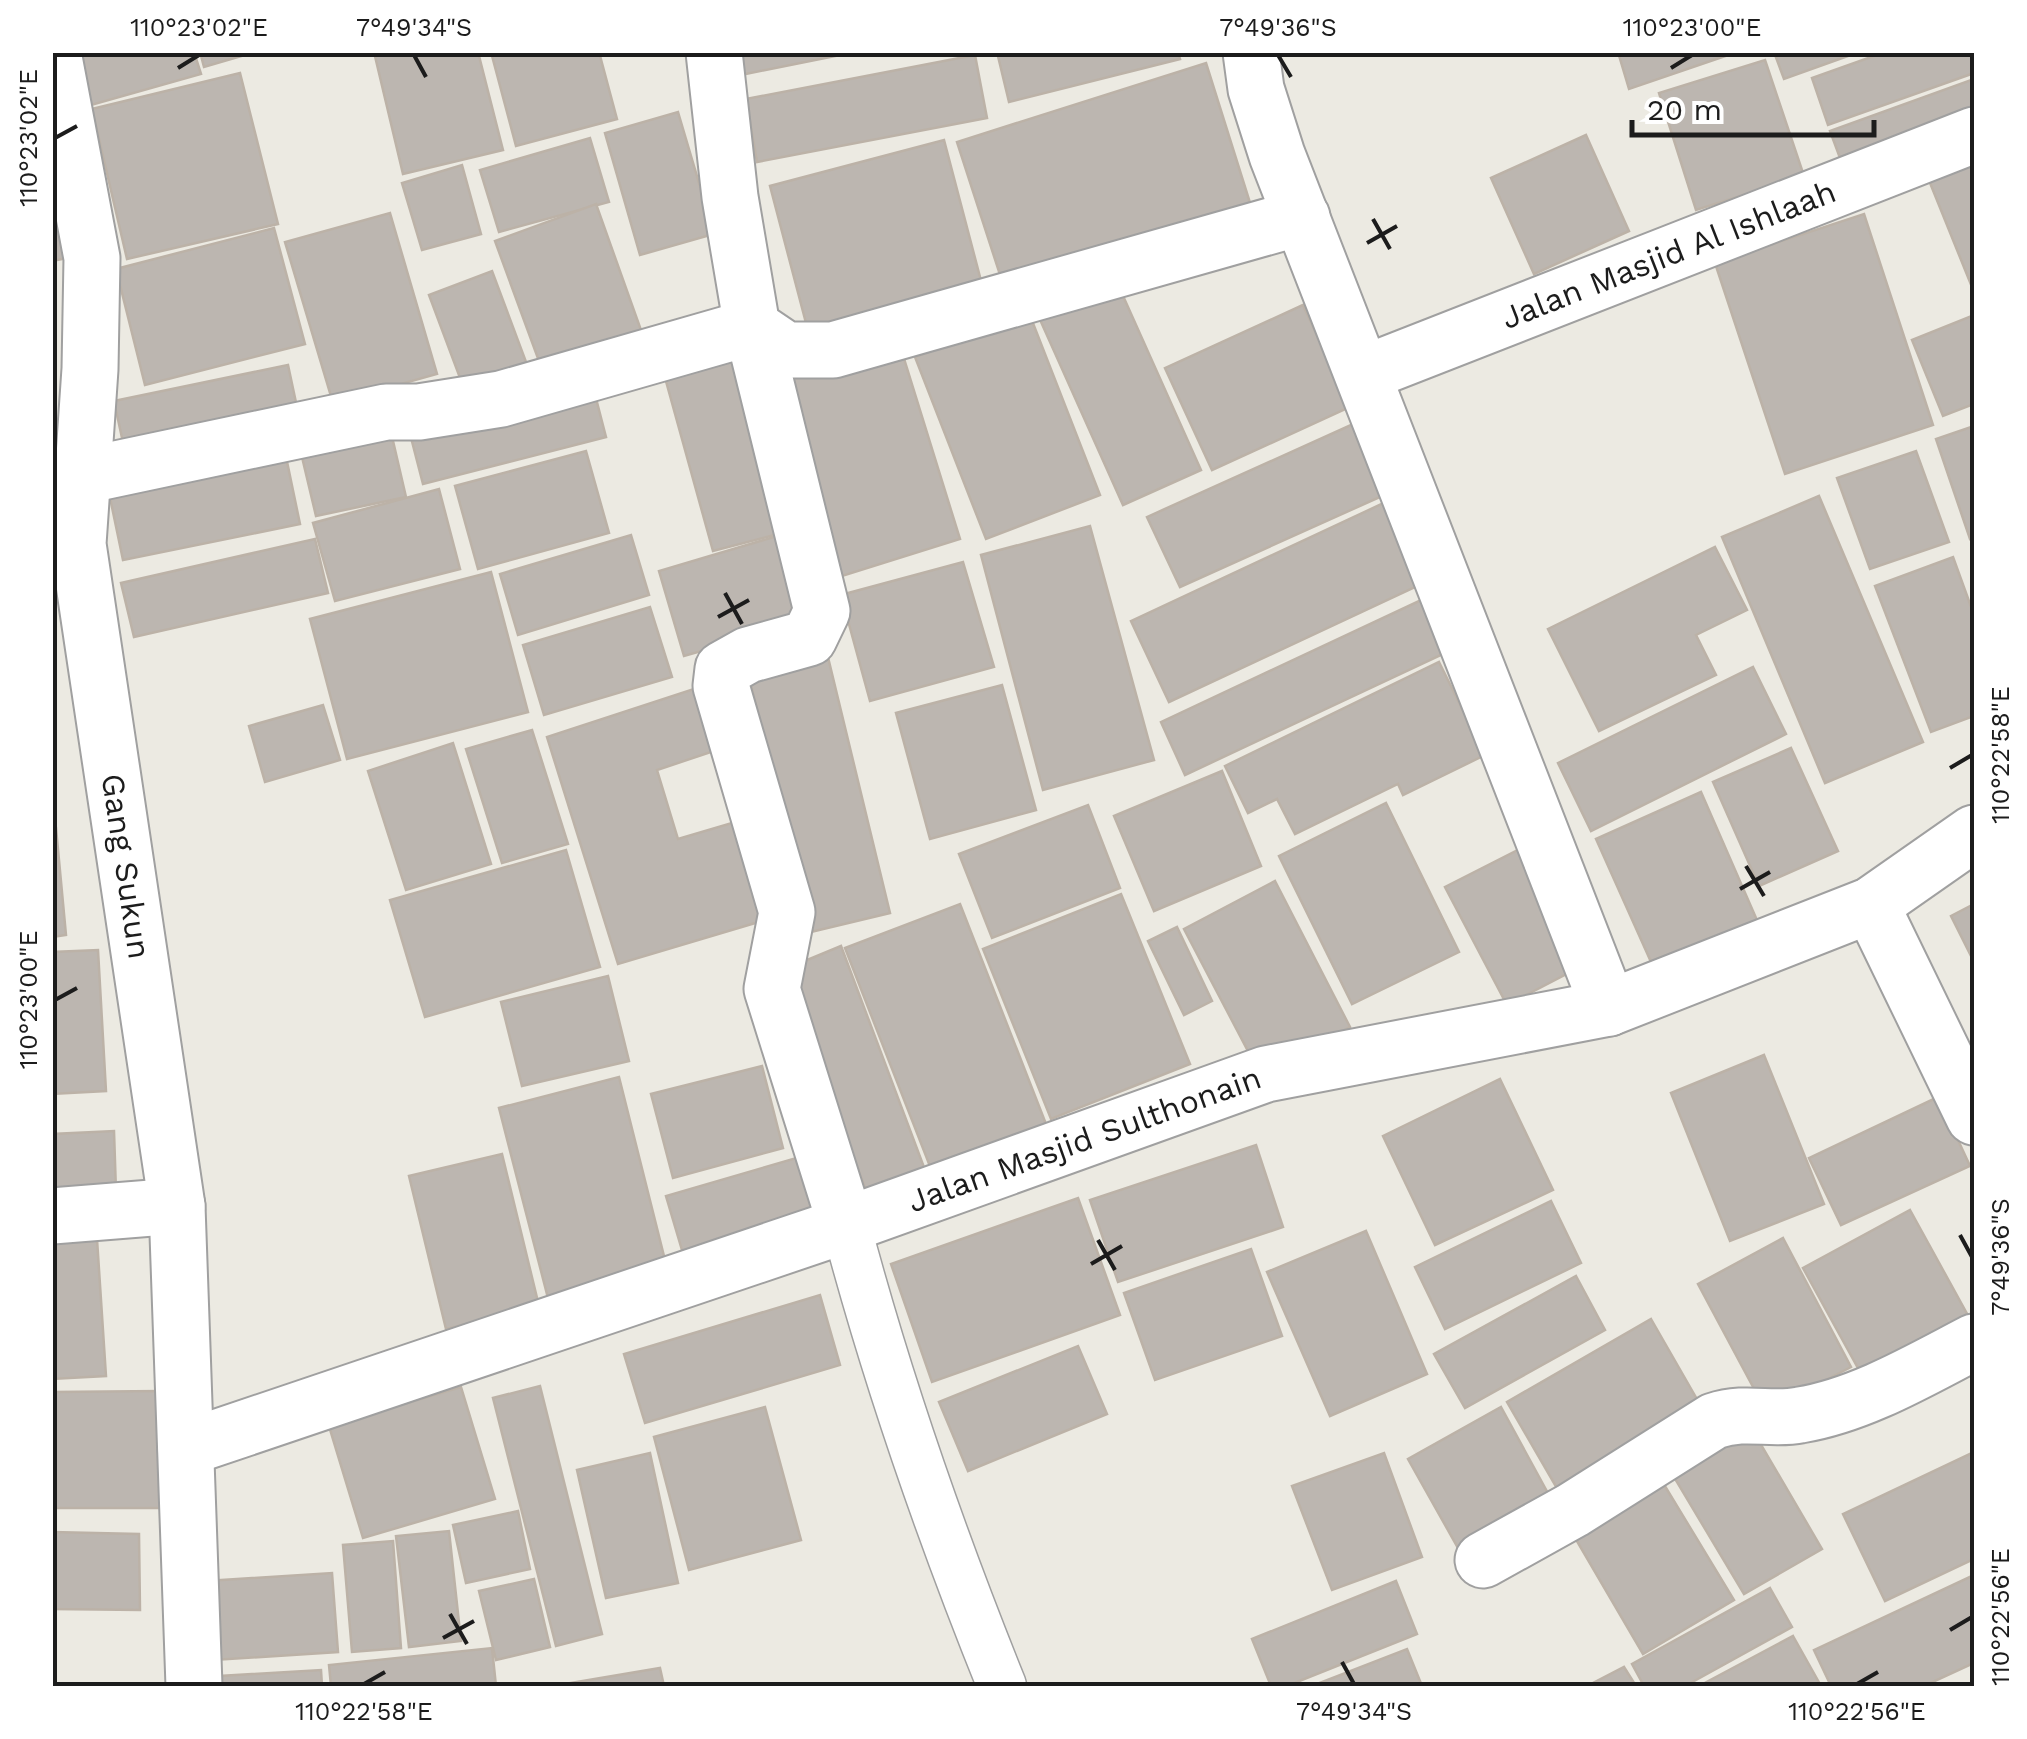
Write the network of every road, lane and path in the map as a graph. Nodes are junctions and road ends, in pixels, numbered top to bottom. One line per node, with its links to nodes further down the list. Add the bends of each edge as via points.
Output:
1 (53, 52): 7 (street, Gang Sukun, via 92,258)
2 (714, 52): 6 (street)
3 (1251, 52): 5 (street, via 1256,88)
4 (1974, 135): 8 (street, Jalan Masjid Al Ishlaah)
5 (1302, 217): 6 (street, via 833,350 786,350); 8 (street)
6 (752, 326): 9 (street, via 502,398 386,412); 16 (street, via 822,611 810,638 748,655 723,669 720,686 787,912 772,988)
7 (71, 374): 9 (street, Gang Sukun)
8 (1363, 374): 12 (street)
9 (82, 476): 14 (street, Gang Sukun, via 78,544)
10 (1974, 834): 11 (street, Jalan Masjid Sulthonain)
11 (1871, 905): 12 (street, Jalan Masjid Sulthonain); 13 (street)
12 (1610, 1008): 16 (street, Jalan Masjid Sulthonain, via 1266,1074)
13 (1974, 1117)
14 (178, 1206): 15 (street); 18 (street, Gang Sukun)
15 (52, 1216)
16 (846, 1225): 18 (street, Jalan Masjid Sulthonain); 21 (lane, via 879,1349)
17 (1974, 1342): 19 (street, via 1826,1409 1714,1421)
18 (186, 1448): 20 (street, Gang Sukun)
19 (1483, 1560)
20 (194, 1686)
21 (1002, 1686)

